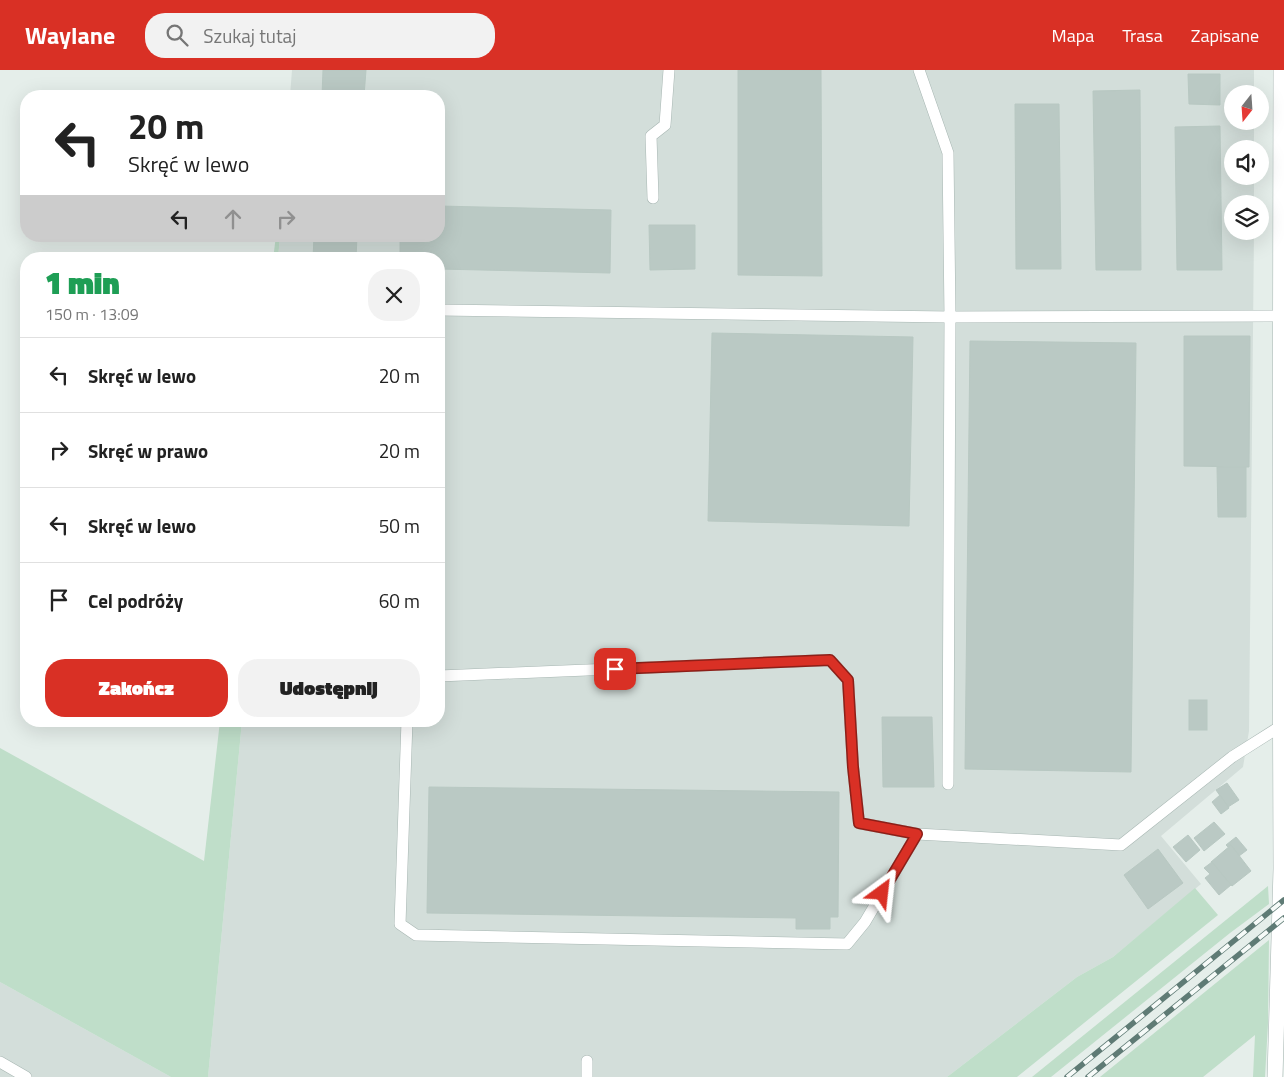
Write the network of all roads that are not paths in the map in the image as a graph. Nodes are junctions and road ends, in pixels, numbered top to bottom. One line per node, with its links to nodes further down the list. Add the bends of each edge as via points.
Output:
1 (668, 70): 4 (lane, via 665,125 651,136)
2 (918, 70): 7 (lane, via 948,153)
3 (1281, 70): 6 (street)
4 (653, 198)
5 (445, 310): 7 (lane)
6 (1280, 316): 7 (lane); 9 (street)
7 (950, 317): 11 (lane)
8 (445, 676): 12 (lane, via 830,660 848,680 859,823)
9 (1281, 726): 12 (lane, via 1232,757 1121,845); 17 (street, via 1281,903)
10 (407, 727): 12 (lane, via 400,924 416,935 848,944 865,922)
11 (948, 784)
12 (917, 834)
13 (587, 1061): 16 (lane)
14 (0, 1062): 15 (lane)
15 (26, 1077)
16 (587, 1077)
17 (1274, 1077)

